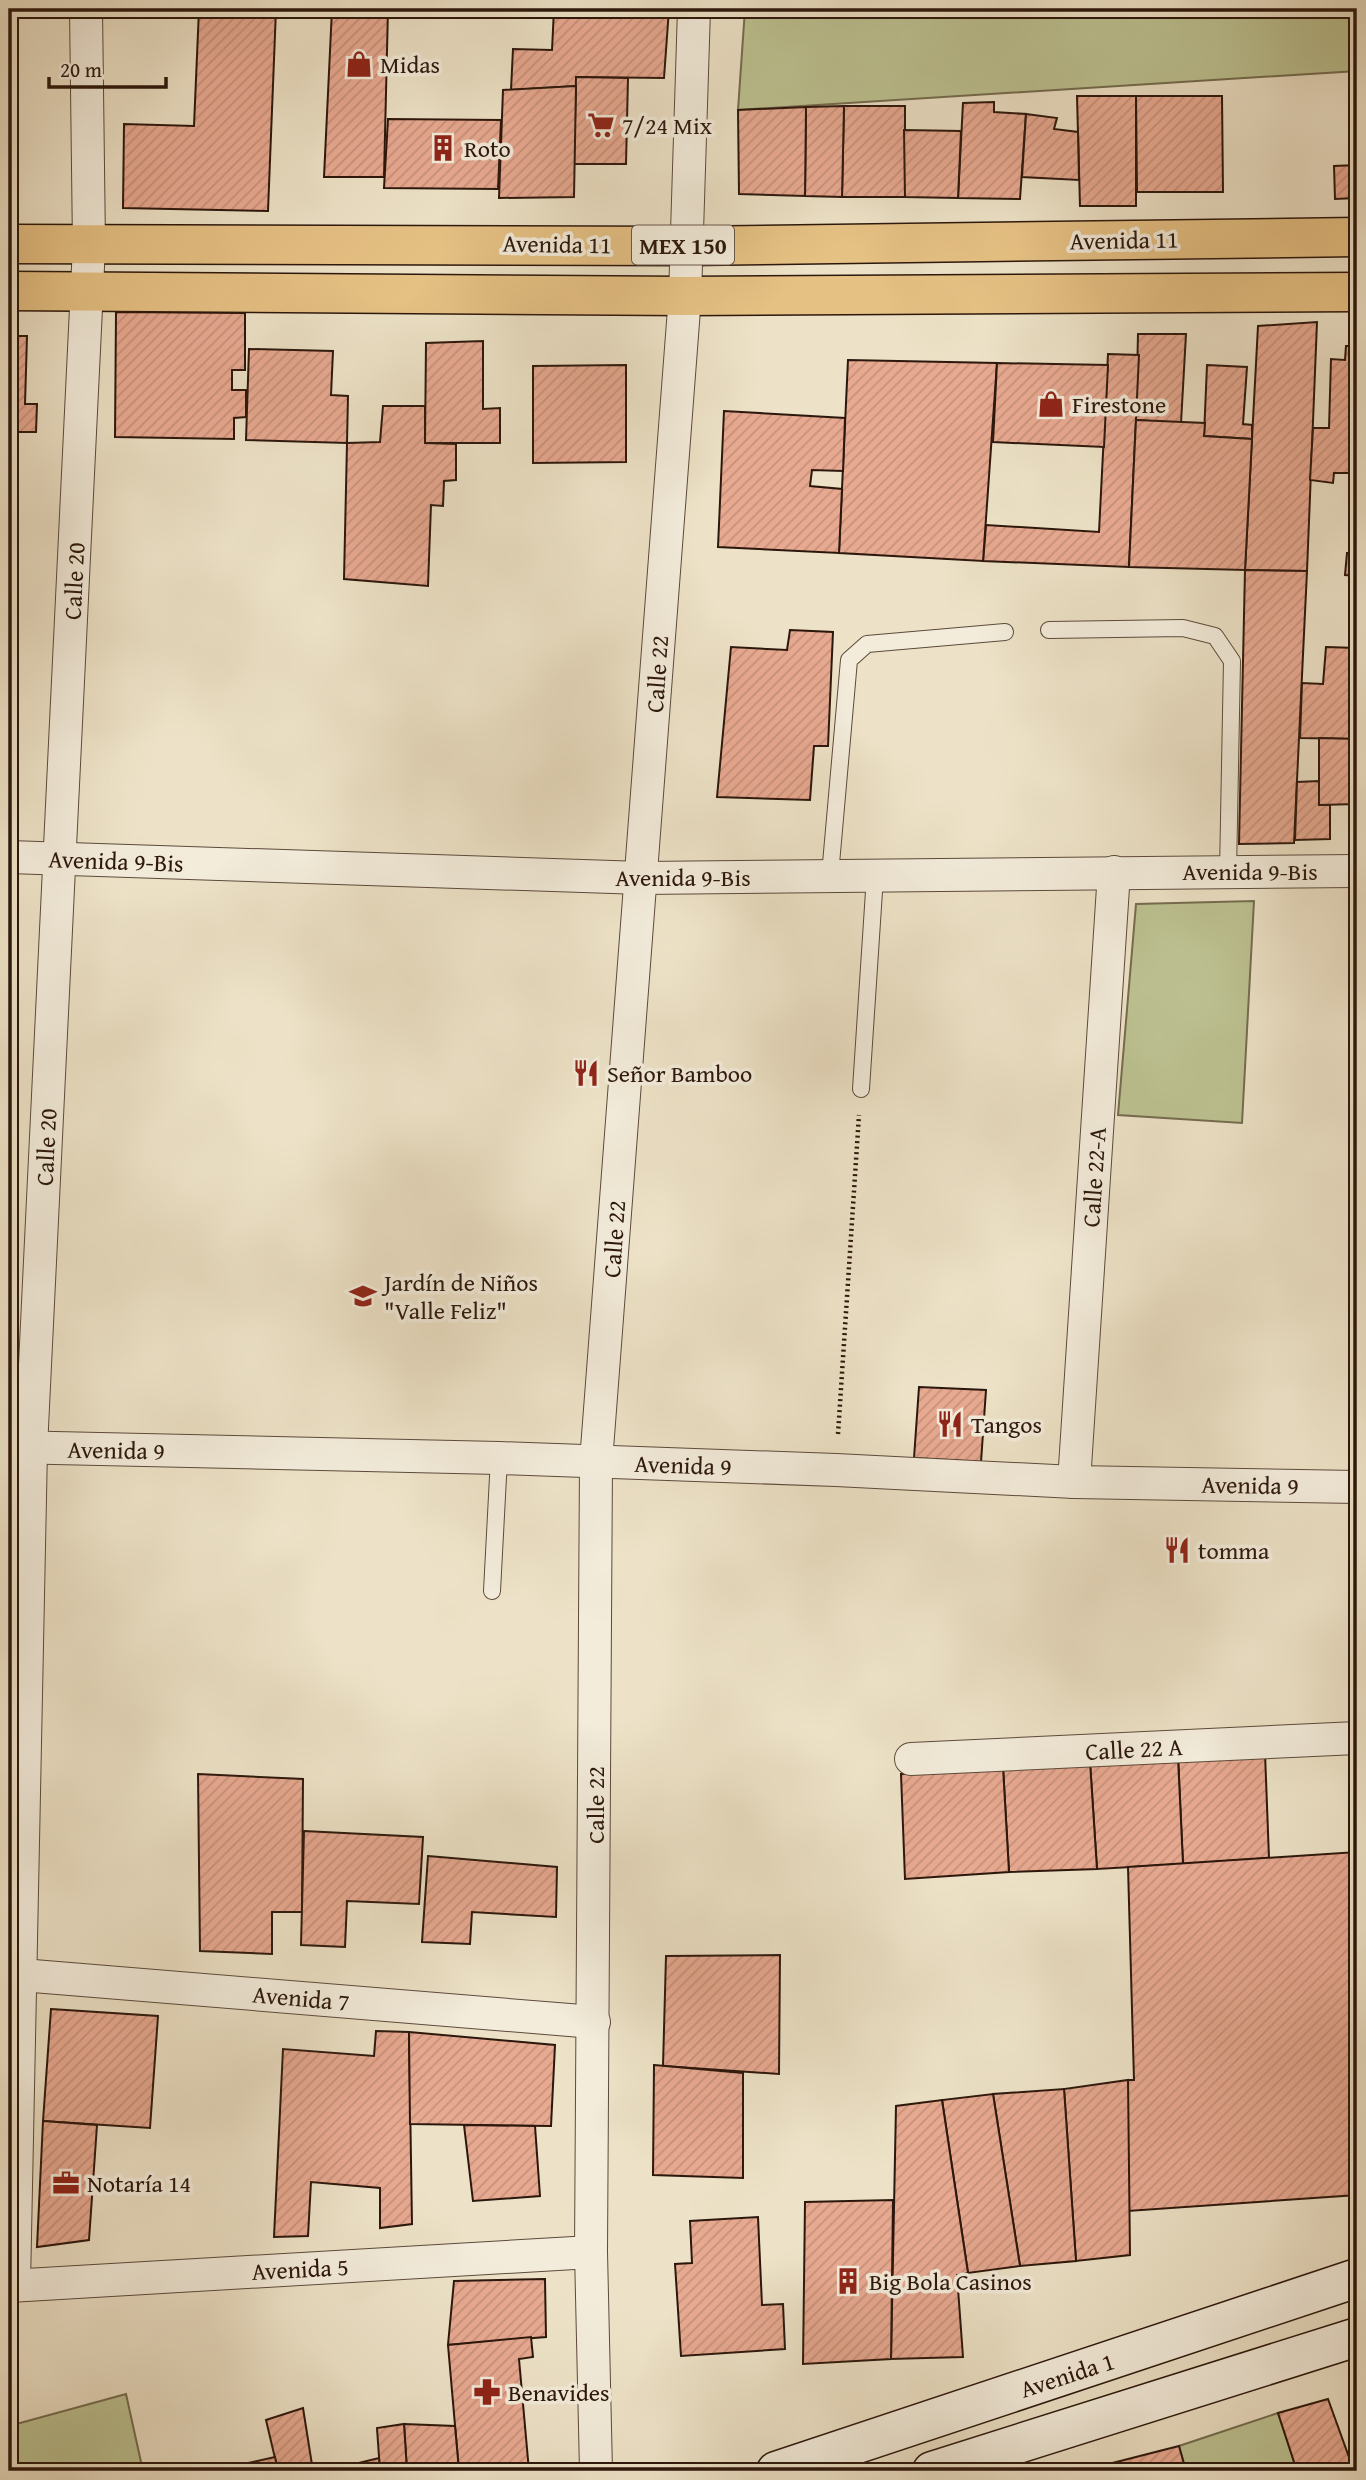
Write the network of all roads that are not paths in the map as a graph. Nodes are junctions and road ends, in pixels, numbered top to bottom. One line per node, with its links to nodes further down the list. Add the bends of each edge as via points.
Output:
1 (86, 9): 7 (street, Calle 20)
2 (694, 9): 8 (street, Calle 22)
3 (1357, 237): 4 (main road, Avenida 11 / MEX 150)
4 (1067, 241): 8 (main road, Avenida 11 / MEX 150); 13 (main road)
5 (9, 244): 7 (main road, Avenida 11 / MEX 150)
6 (484, 244): 7 (main road, Avenida 11 / MEX 150); 8 (main road, Avenida 11 / MEX 150); 10 (main road)
7 (89, 246): 12 (street, Calle 20)
8 (688, 246): 14 (street, Calle 22)
9 (9, 291): 12 (main road, Avenida 11 / MEX 150)
10 (482, 292): 12 (main road, Avenida 11 / MEX 150); 14 (main road, Avenida 11 / MEX 150)
11 (1357, 292): 13 (main road, Avenida 11 / MEX 150)
12 (87, 293): 18 (street, Calle 20)
13 (1063, 293): 14 (main road, Avenida 11 / MEX 150)
14 (685, 296): 24 (street, Calle 22)
15 (1049, 630): 21 (lane, via 1183,628 1215,636 1232,660)
16 (1004, 632): 22 (lane, via 867,644 849,660)
17 (9, 857): 18 (street, Avenida 9-Bis)
18 (61, 859): 24 (street, Avenida 9-Bis); 26 (street, Calle 20)
19 (1357, 871): 21 (street, Avenida 9-Bis)
20 (1114, 872): 21 (street, Avenida 9-Bis); 23 (street, Avenida 9-Bis); 29 (street, Calle 22-A)
21 (1228, 872)
22 (830, 875): 23 (street, Avenida 9-Bis); 24 (street, Avenida 9-Bis)
23 (875, 876): 25 (lane)
24 (642, 878): 28 (street, Calle 22)
25 (861, 1089)
26 (20, 1448): 27 (street, Avenida 9); 34 (street, Calle 20)
27 (499, 1458): 28 (street, Avenida 9); 31 (lane)
28 (596, 1462): 29 (street, Avenida 9); 35 (street, Calle 22)
29 (1074, 1482): 30 (street, Avenida 9)
30 (1357, 1487)
31 (492, 1591)
32 (1357, 1738): 33 (street, Calle 22 A)
33 (911, 1759)
34 (15, 1974): 35 (street, Avenida 7); 38 (street, Calle 20)
35 (594, 2022): 36 (street, Calle 22)
36 (591, 2252): 38 (street, Avenida 5); 40 (street, Calle 22)
37 (1357, 2278): 41 (main road, Avenida 1)
38 (11, 2286)
39 (1357, 2337): 42 (main road, Avenida 1)
40 (596, 2471)
41 (776, 2471)
42 (932, 2471)

